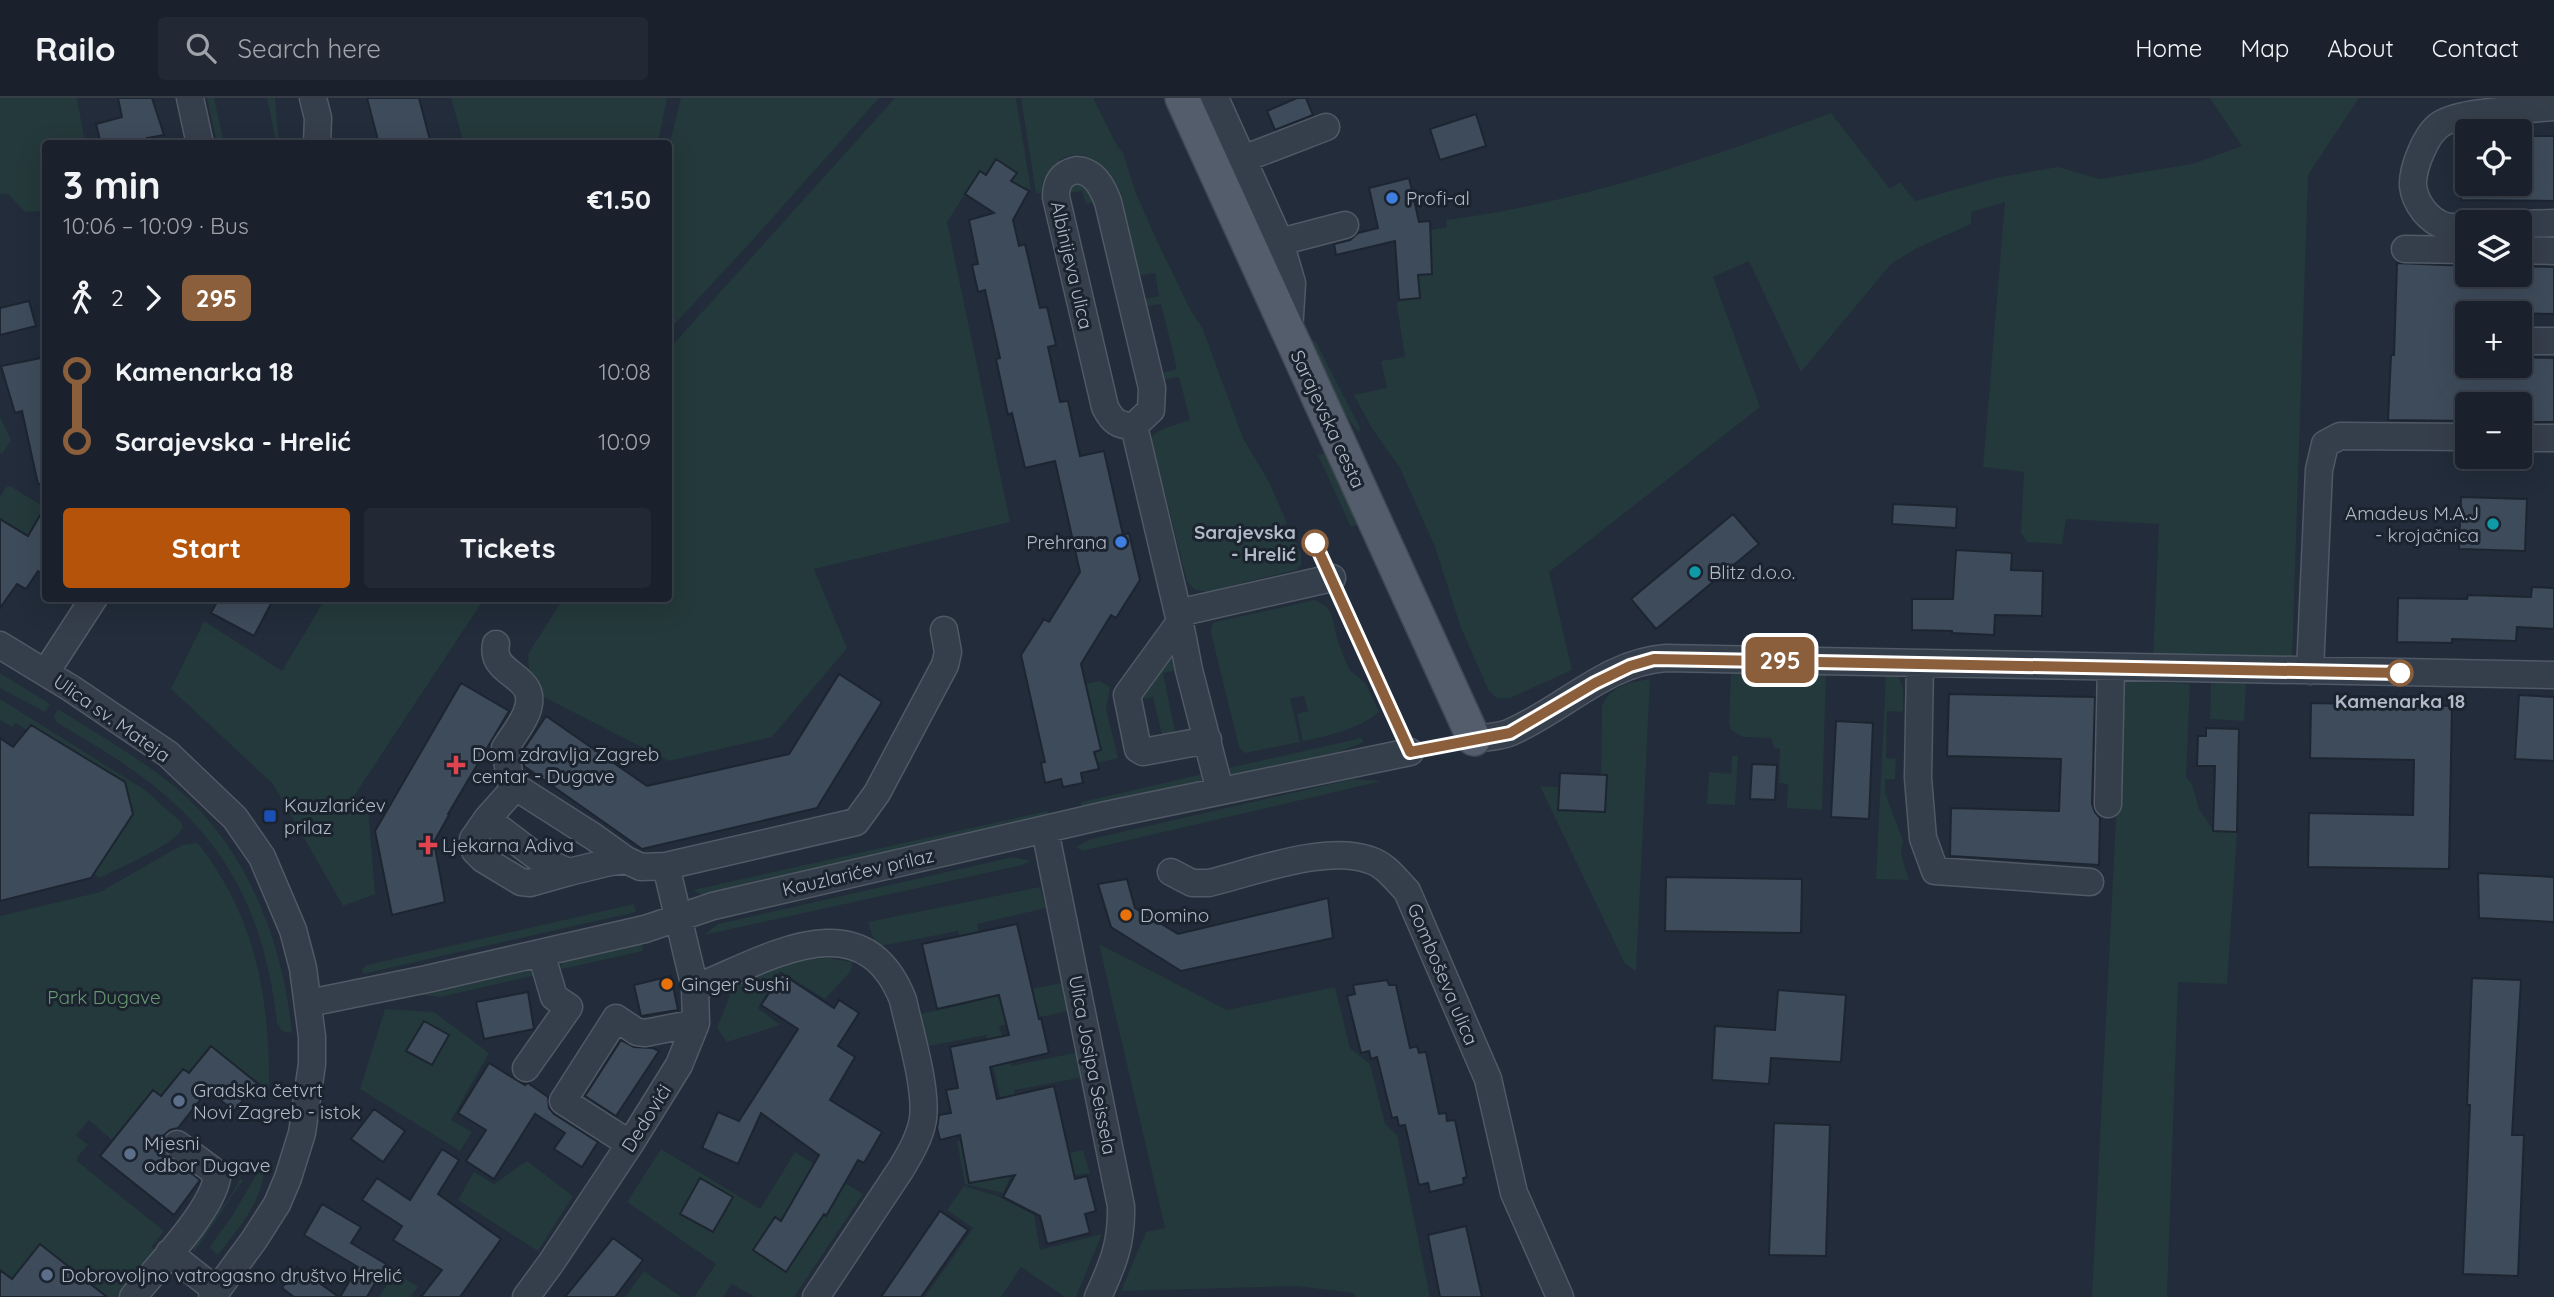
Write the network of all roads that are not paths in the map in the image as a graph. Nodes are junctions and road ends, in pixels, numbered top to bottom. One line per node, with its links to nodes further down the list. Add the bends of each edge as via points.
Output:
1 (190, 98): 7 (street)
2 (313, 98): 8 (street)
3 (1182, 98): 19 (main road, Sarajevska cesta)
4 (1215, 98): 9 (street)
5 (2554, 107): 13 (street, via 2465,116 2440,124 2422,146 2413,185 2427,216)
6 (1326, 127): 9 (street)
7 (200, 140)
8 (317, 140)
9 (1244, 159): 14 (street)
10 (2554, 223): 11 (street)
11 (2532, 224)
12 (1345, 225): 14 (street)
13 (2455, 226)
14 (1280, 242): 19 (street, via 1292,284)
15 (2405, 249): 16 (street)
16 (2455, 250)
17 (2532, 250): 18 (street)
18 (2554, 251)
19 (1289, 333): 37 (main road, Sarajevska cesta)
20 (2532, 341): 21 (street)
21 (2554, 341)
22 (1134, 426): 22 (street, Albinijeva ulica, via 1151,410 1152,388 1112,213 1104,190 1091,174 1086,170 1068,172 1056,187 1056,197 1105,407 1116,424); 28 (street)
23 (2455, 437): 34 (street, via 2340,436 2325,444 2319,470)
24 (2532, 438): 25 (street)
25 (2554, 438)
26 (1332, 578): 28 (street)
27 (91, 602): 35 (street)
28 (1179, 618): 38 (street); 38 (street, via 1129,690 1135,737 1143,752)
29 (944, 630): 45 (street, via 945,665 877,793 856,822)
30 (0, 645): 35 (street, Ulica sv. Mateja)
31 (496, 645): 40 (street, via 499,664 520,679 528,693 526,715 505,748)
32 (1920, 664): 33 (street); 37 (street, via 1642,661 1510,733); 47 (street, via 1918,778 1923,838 1935,870)
33 (2111, 667): 34 (street); 42 (street)
34 (2310, 671): 36 (street)
35 (46, 672): 51 (street, Ulica sv. Mateja, via 168,754 235,818 278,891 293,930)
36 (2554, 676)
37 (1474, 739)
38 (1208, 740): 41 (street)
39 (1410, 752): 41 (street, Kauzlarićev prilaz)
40 (512, 791): 44 (street, via 522,791); 44 (street, via 473,839 475,851 483,859 530,883)
41 (1220, 791): 43 (street, Kauzlarićev prilaz)
42 (2108, 804)
43 (1045, 830): 48 (street, Kauzlarićev prilaz); 61 (street, Ulica Josipa Seissela, via 1121,1206 1116,1259)
44 (626, 860): 45 (street, via 641,867)
45 (666, 866): 48 (street, Dedovići)
46 (1171, 872): 62 (street, Gomboševa ulica, via 1192,883 1209,883 1321,855 1371,860 1389,871 1407,891 1488,1079 1514,1193)
47 (2090, 882)
48 (677, 917): 49 (street, Kauzlarićev prilaz); 50 (street, Dedovići)
49 (541, 953): 51 (street, Kauzlarićev prilaz); 53 (street, via 554,997 569,1007)
50 (695, 988): 52 (street, Dedovići); 60 (street, via 787,949 827,942 866,953 888,973 900,994 923,1096 923,1120 901,1170)
51 (309, 1003): 57 (street, Ulica sv. Mateja, via 312,1064 302,1133 288,1178 268,1220)
52 (696, 1023): 55 (street, Dedovići, via 679,1065); 55 (street, via 645,1033 616,1018 562,1101)
53 (526, 1068)
54 (177, 1143): 56 (street, via 217,1178 214,1192)
55 (630, 1144): 59 (street, Dedovići)
56 (169, 1253): 57 (street); 58 (street)
57 (215, 1294)
58 (133, 1297)
59 (526, 1297)
60 (817, 1297)
61 (1098, 1297)
62 (1560, 1297)

